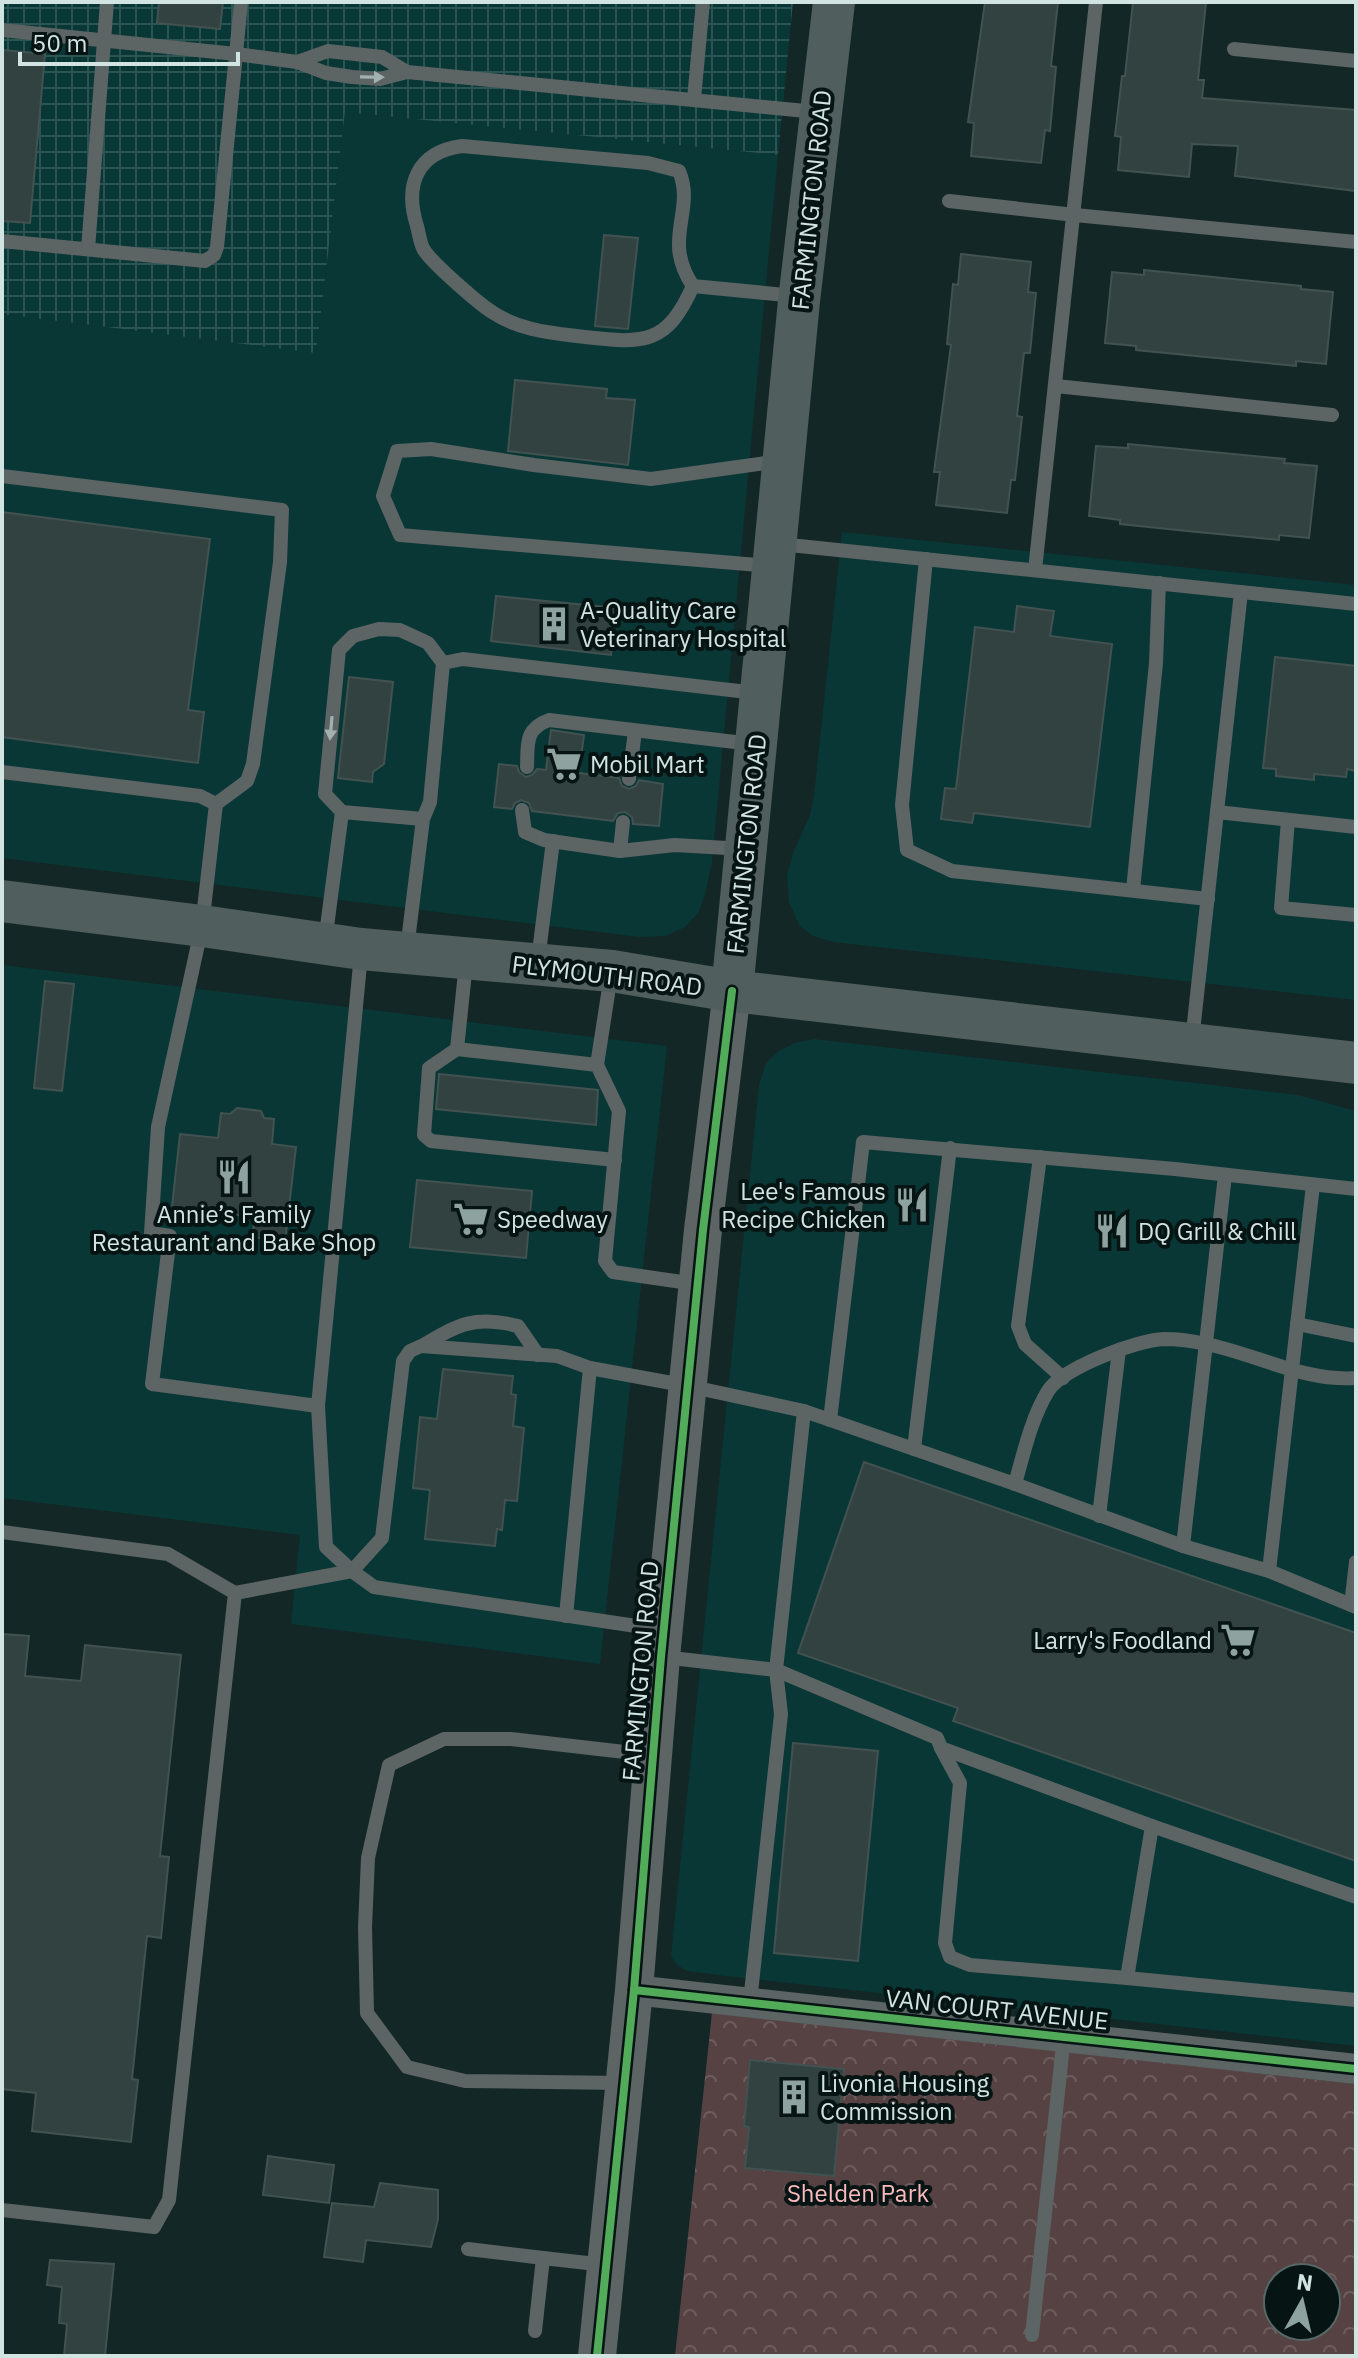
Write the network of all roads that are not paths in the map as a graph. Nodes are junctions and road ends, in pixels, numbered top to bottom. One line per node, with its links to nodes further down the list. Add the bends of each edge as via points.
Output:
1 (107, 2): 7 (lane)
2 (241, 2): 9 (lane)
3 (703, 2): 13 (lane)
4 (834, 2): 14 (main road, FARMINGTON ROAD)
5 (1096, 2): 16 (lane)
6 (2, 30): 7 (lane)
7 (105, 39): 9 (lane); 19 (lane)
8 (1234, 49): 10 (lane)
9 (236, 54): 11 (lane); 19 (lane, via 214,255 205,261)
10 (1356, 61)
11 (297, 62): 12 (lane, one-way to 12, via 326,73 380,79); 12 (lane, via 328,51 382,57)
12 (407, 72): 13 (lane)
13 (694, 99): 14 (lane)
14 (821, 113): 21 (main road, FARMINGTON ROAD)
15 (949, 201): 16 (lane)
16 (1075, 215): 18 (lane); 22 (lane)
17 (2, 241): 19 (lane)
18 (1356, 242)
19 (88, 249)
20 (693, 286): 20 (lane, via 677,247 683,197 679,171 648,163 462,146 444,148 421,165 416,176 413,211 424,250 472,296 516,325 616,340 650,338 681,312); 21 (lane)
21 (800, 297): 24 (main road, FARMINGTON ROAD)
22 (1056, 386): 23 (lane); 28 (lane)
23 (1332, 415)
24 (784, 460): 26 (main road, FARMINGTON ROAD); 26 (lane, via 651,479 431,449 397,451 383,496 400,535)
25 (2, 476): 39 (lane, via 282,510 253,764 247,781)
26 (775, 555): 27 (lane); 33 (main road, FARMINGTON ROAD)
27 (926, 559): 28 (lane); 50 (lane, via 902,805 907,850 952,871)
28 (1035, 570): 29 (lane)
29 (1159, 583): 30 (lane); 50 (lane)
30 (1241, 592): 31 (lane); 42 (lane)
31 (1356, 604)
32 (443, 663): 33 (lane, via 463,659); 41 (lane, one-way to 41, via 428,643 400,630 353,636 339,650 325,794); 43 (lane, via 430,802)
33 (761, 693): 35 (main road, FARMINGTON ROAD)
34 (635, 731): 35 (lane); 36 (lane, via 549,720 536,725 529,736); 38 (lane)
35 (756, 745): 48 (main road, FARMINGTON ROAD)
36 (527, 767)
37 (2, 772): 39 (lane, via 200,796)
38 (629, 779)
39 (216, 804): 54 (lane)
40 (522, 810): 47 (lane, via 525,832)
41 (342, 812): 43 (lane); 55 (lane)
42 (1217, 812): 44 (lane); 51 (lane)
43 (423, 819): 56 (lane)
44 (1288, 820): 46 (lane); 53 (lane, via 1281,908)
45 (623, 822): 49 (lane)
46 (1356, 827)
47 (553, 841): 49 (lane); 58 (lane)
48 (746, 850): 49 (lane, via 675,845); 60 (main road, FARMINGTON ROAD)
49 (620, 851)
50 (1133, 890): 51 (lane)
51 (1208, 899): 61 (lane)
52 (2, 901): 54 (main road, PLYMOUTH ROAD)
53 (1356, 915)
54 (202, 926): 55 (main road, PLYMOUTH ROAD); 83 (lane, via 158,1127 151,1233 170,1236 152,1384)
55 (343, 946): 56 (main road, PLYMOUTH ROAD); 83 (lane)
56 (407, 953): 57 (main road, PLYMOUTH ROAD)
57 (466, 959): 58 (main road, PLYMOUTH ROAD); 62 (lane)
58 (537, 965): 59 (main road, PLYMOUTH ROAD)
59 (612, 971): 60 (main road, PLYMOUTH ROAD); 64 (lane)
60 (732, 991): 61 (main road, PLYMOUTH ROAD); 71 (street, FARMINGTON ROAD)
61 (1192, 1044): 63 (main road, PLYMOUTH ROAD)
62 (457, 1049): 64 (lane); 67 (lane, via 429,1068 427,1139)
63 (1356, 1063)
64 (597, 1065): 67 (lane, via 619,1111)
65 (950, 1148): 66 (lane); 85 (lane, via 863,1142); 86 (lane)
66 (1040, 1157): 68 (lane); 80 (lane, via 1018,1326 1025,1344)
67 (615, 1160): 71 (lane, via 608,1267)
68 (1225, 1175): 69 (lane); 74 (lane)
69 (1313, 1185): 70 (lane); 72 (lane)
70 (1356, 1189)
71 (698, 1284): 82 (street, FARMINGTON ROAD)
72 (1297, 1324): 73 (lane); 79 (lane)
73 (1356, 1336)
74 (1206, 1344): 76 (lane, via 1161,1339); 79 (lane); 90 (lane)
75 (421, 1346): 77 (lane); 77 (lane, via 468,1322 494,1320 518,1326); 92 (lane, via 403,1361 382,1538)
76 (1119, 1350): 80 (lane, via 1081,1364); 88 (lane)
77 (538, 1355): 78 (lane)
78 (590, 1368): 82 (lane); 96 (lane)
79 (1292, 1369): 81 (lane, via 1319,1377); 93 (lane)
80 (1063, 1378): 87 (lane, via 1049,1388 1028,1434)
81 (1356, 1378)
82 (688, 1386): 84 (lane); 97 (street, FARMINGTON ROAD)
83 (318, 1406): 92 (lane, via 326,1547)
84 (804, 1411): 85 (lane); 98 (lane)
85 (830, 1420): 86 (lane)
86 (914, 1449): 87 (lane)
87 (1015, 1484): 88 (lane)
88 (1099, 1516): 90 (lane)
89 (2, 1532): 94 (lane, via 168,1554)
90 (1183, 1546): 93 (lane)
91 (1356, 1562): 95 (lane)
92 (352, 1571): 94 (lane); 96 (lane, via 374,1587)
93 (1269, 1571): 95 (lane)
94 (235, 1593): 110 (lane, via 169,2200 154,2227)
95 (1354, 1606)
96 (566, 1616): 97 (lane)
97 (662, 1644): 98 (lane); 100 (street, FARMINGTON ROAD)
98 (776, 1670): 99 (lane, via 937,1738); 106 (lane, via 781,1714)
99 (941, 1748): 101 (lane); 103 (lane, via 960,1783 945,1943 950,1957 970,1965)
100 (651, 1755): 104 (street, FARMINGTON ROAD); 109 (lane, via 511,1739 444,1739 389,1765 368,1858 367,2013 407,2067 465,2081)
101 (1152, 1826): 102 (lane); 103 (lane)
102 (1356, 1897)
103 (1127, 1978): 105 (lane)
104 (634, 1990): 106 (street, VAN COURT AVENUE); 109 (street, FARMINGTON ROAD)
105 (1356, 2000)
106 (750, 2002): 107 (street, VAN COURT AVENUE)
107 (1064, 2036): 108 (street, VAN COURT AVENUE); 115 (lane)
108 (1356, 2069)
109 (623, 2083): 113 (street, FARMINGTON ROAD)
110 (2, 2210)
111 (468, 2249): 112 (lane)
112 (543, 2258): 113 (lane); 114 (lane)
113 (606, 2265): 116 (street, FARMINGTON ROAD)
114 (535, 2331)
115 (1032, 2335)
116 (597, 2356)

